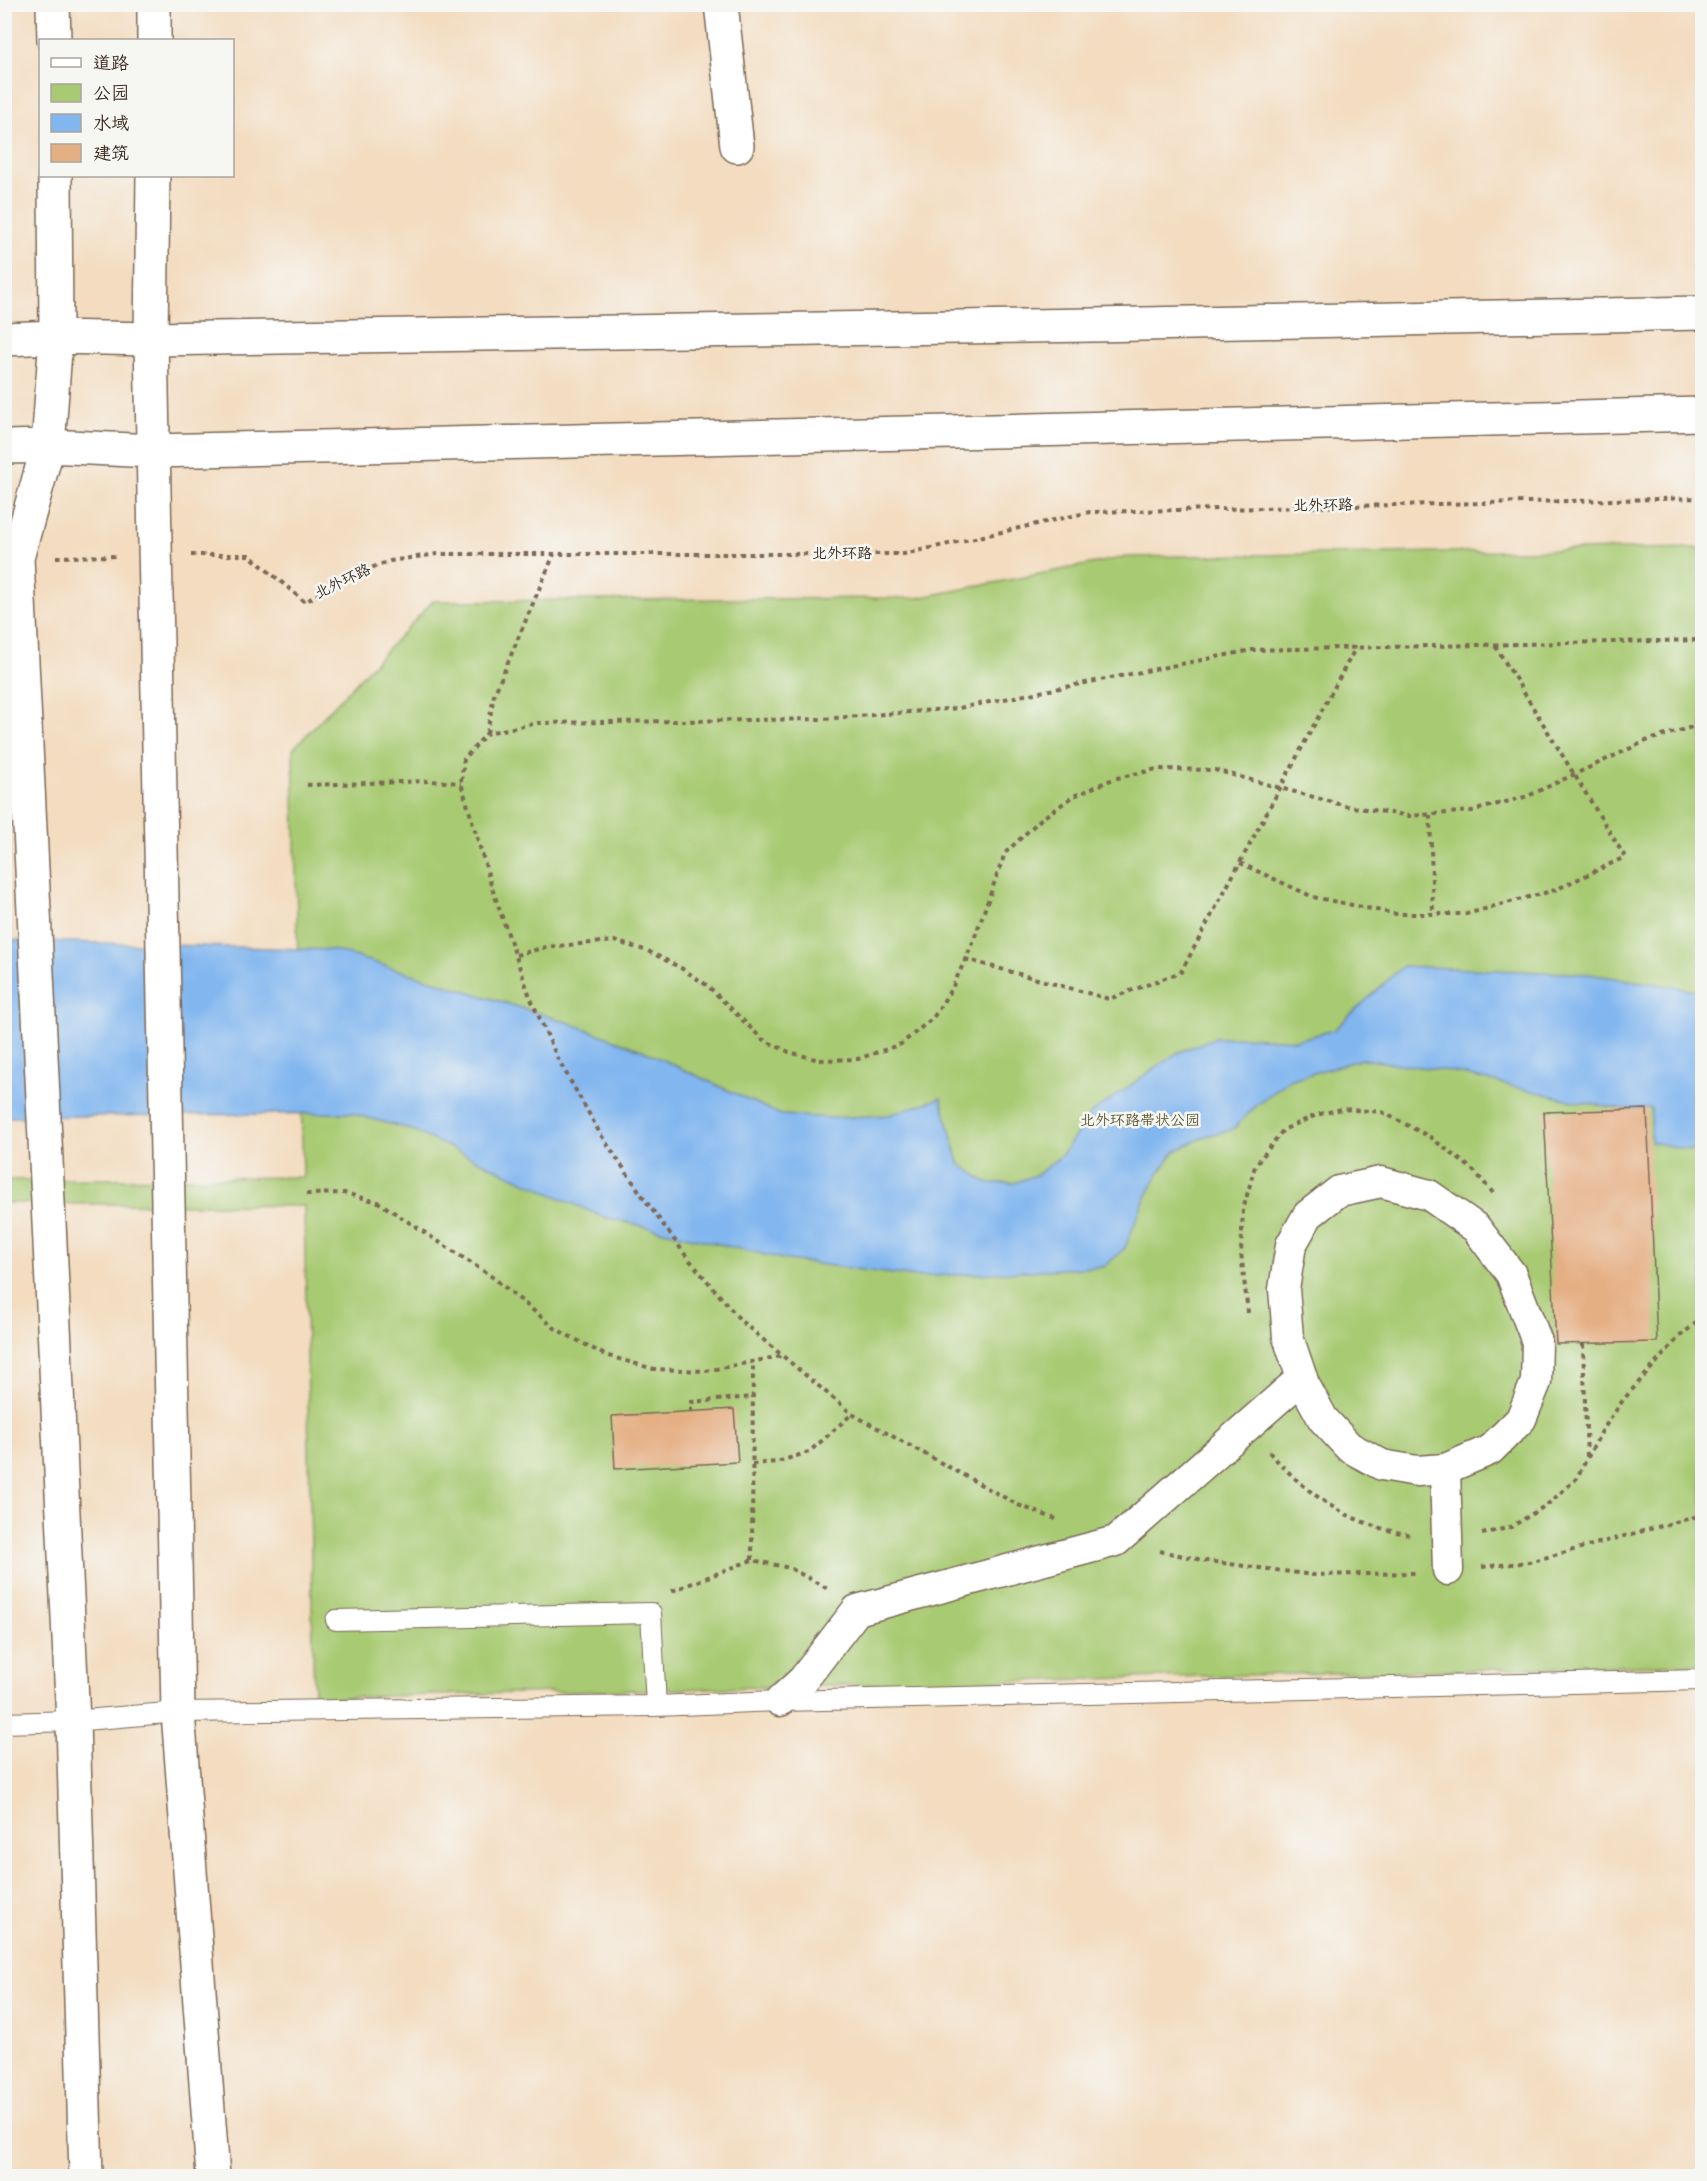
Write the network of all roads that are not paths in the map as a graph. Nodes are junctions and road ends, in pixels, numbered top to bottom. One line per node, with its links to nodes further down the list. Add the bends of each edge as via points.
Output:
1 (53, 4): 4 (main road)
2 (154, 4): 5 (main road)
3 (721, 4): 6 (main road)
4 (54, 39)
5 (154, 39)
6 (737, 146)
7 (55, 177): 10 (main road)
8 (153, 177): 12 (main road)
9 (1702, 313): 12 (main road)
10 (57, 337): 11 (main road); 12 (main road); 14 (main road)
11 (4, 339)
12 (151, 339): 16 (main road)
13 (1702, 414): 16 (main road)
14 (48, 446): 15 (main road); 16 (main road); 25 (main road, via 17,558)
15 (4, 447)
16 (153, 451): 24 (main road)
17 (1302, 1378): 18 (street, via 1323,1419 1349,1448 1382,1464 1417,1471); 18 (street, via 1288,1337 1284,1289 1291,1245 1308,1215 1339,1191 1381,1182 1429,1195 1476,1228 1511,1274 1537,1342 1536,1382 1521,1419 1490,1450); 22 (street, via 1116,1541 857,1610 803,1680)
18 (1445, 1469): 19 (street)
19 (1448, 1570)
20 (336, 1620): 23 (lane, via 651,1613)
21 (1702, 1680): 22 (lane)
22 (780, 1701): 23 (lane)
23 (656, 1706): 24 (lane)
24 (178, 1712): 25 (lane); 28 (main road)
25 (73, 1721): 26 (lane); 27 (main road)
26 (4, 1723)
27 (86, 2176)
28 (213, 2176)

